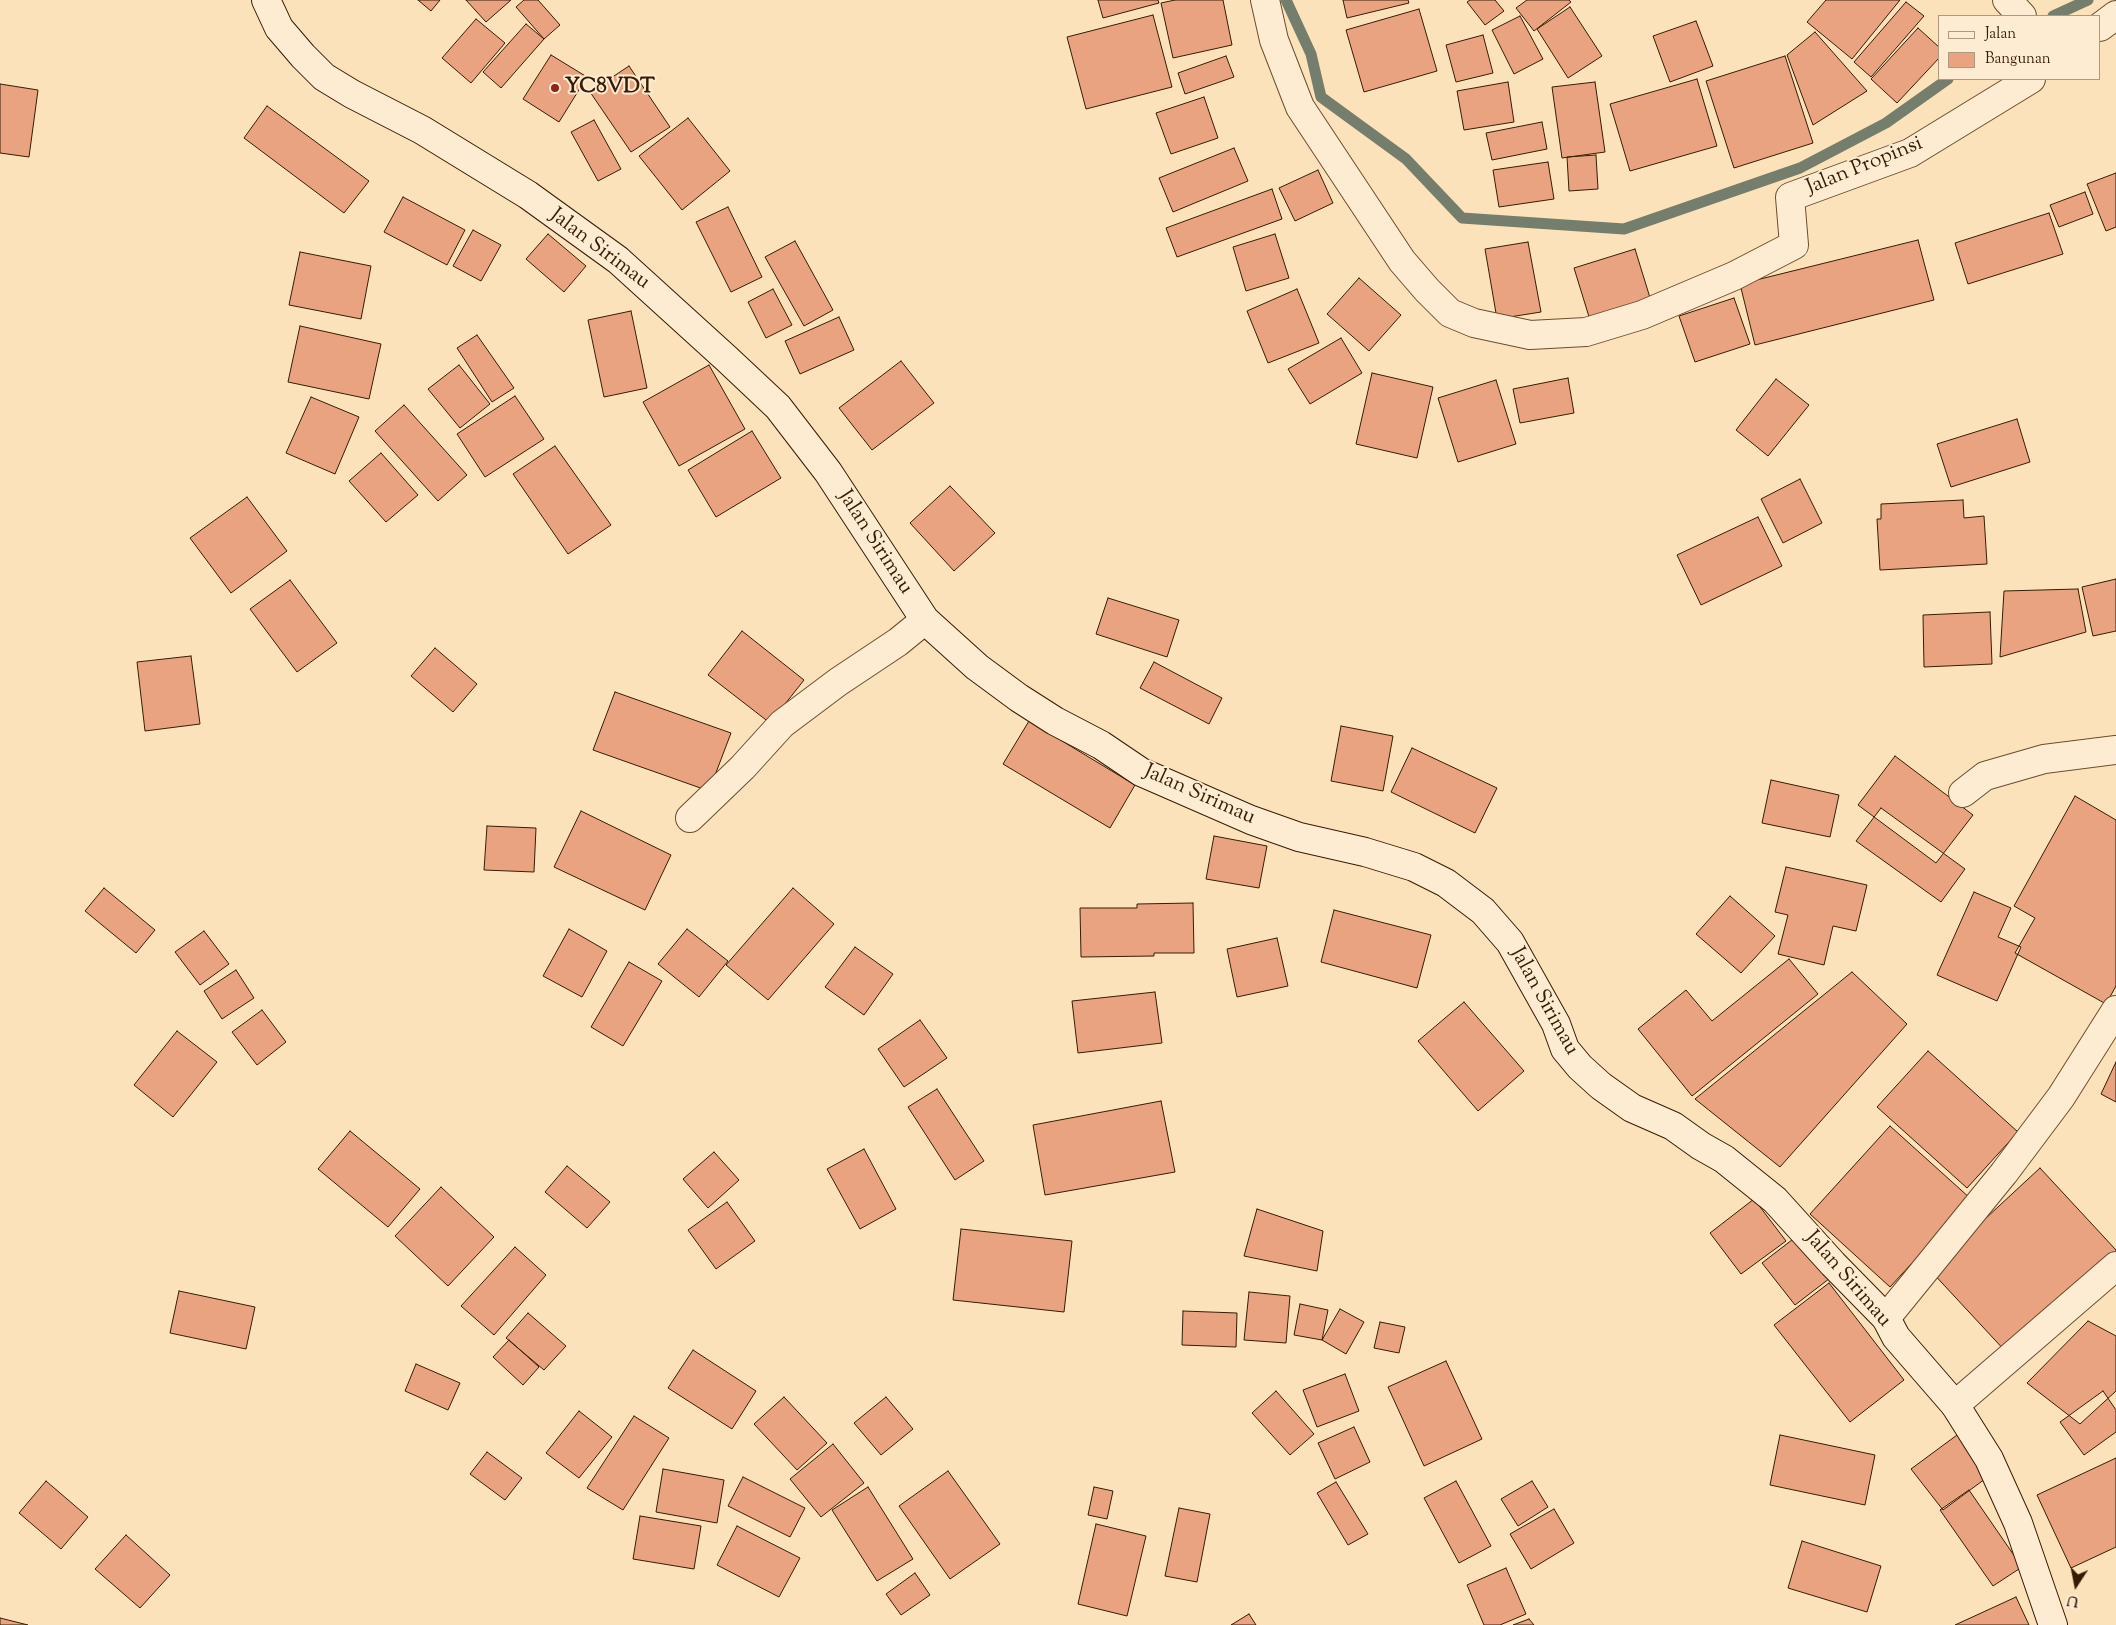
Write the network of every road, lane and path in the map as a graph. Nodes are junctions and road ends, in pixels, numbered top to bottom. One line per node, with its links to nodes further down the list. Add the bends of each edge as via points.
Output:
1 (266, 0): 8 (main road, Jalan Sirimau, via 280,28 324,77 422,130 528,196 618,260 727,359 778,407 828,472)
2 (1265, 0): 7 (main road, Jalan Propinsi, via 1274,40 1300,107 1402,261 1450,313 1530,335 1586,332 1650,312 1734,276 1794,245 1790,197 1910,153)
3 (2007, 0): 4 (main road)
4 (2021, 15)
5 (2116, 15): 6 (main road)
6 (2101, 26)
7 (2029, 80)
8 (925, 620): 11 (main road, via 782,724 744,767); 14 (main road, Jalan Sirimau, via 977,668 1018,698 1101,745 1141,772 1251,820 1414,867 1446,883 1483,911 1510,942 1556,1024 1565,1049 1580,1067 1632,1108 1673,1126 1724,1159 1775,1200)
9 (2116, 750): 10 (main road, via 2044,758 1985,776)
10 (1963, 792)
11 (690, 818)
12 (2116, 1010): 14 (main road, via 2061,1097)
13 (2116, 1266): 15 (main road)
14 (1886, 1318): 15 (main road, Jalan Sirimau, via 1896,1337)
15 (1955, 1405): 16 (main road, Jalan Sirimau, via 1989,1459 2018,1523)
16 (2054, 1625)

